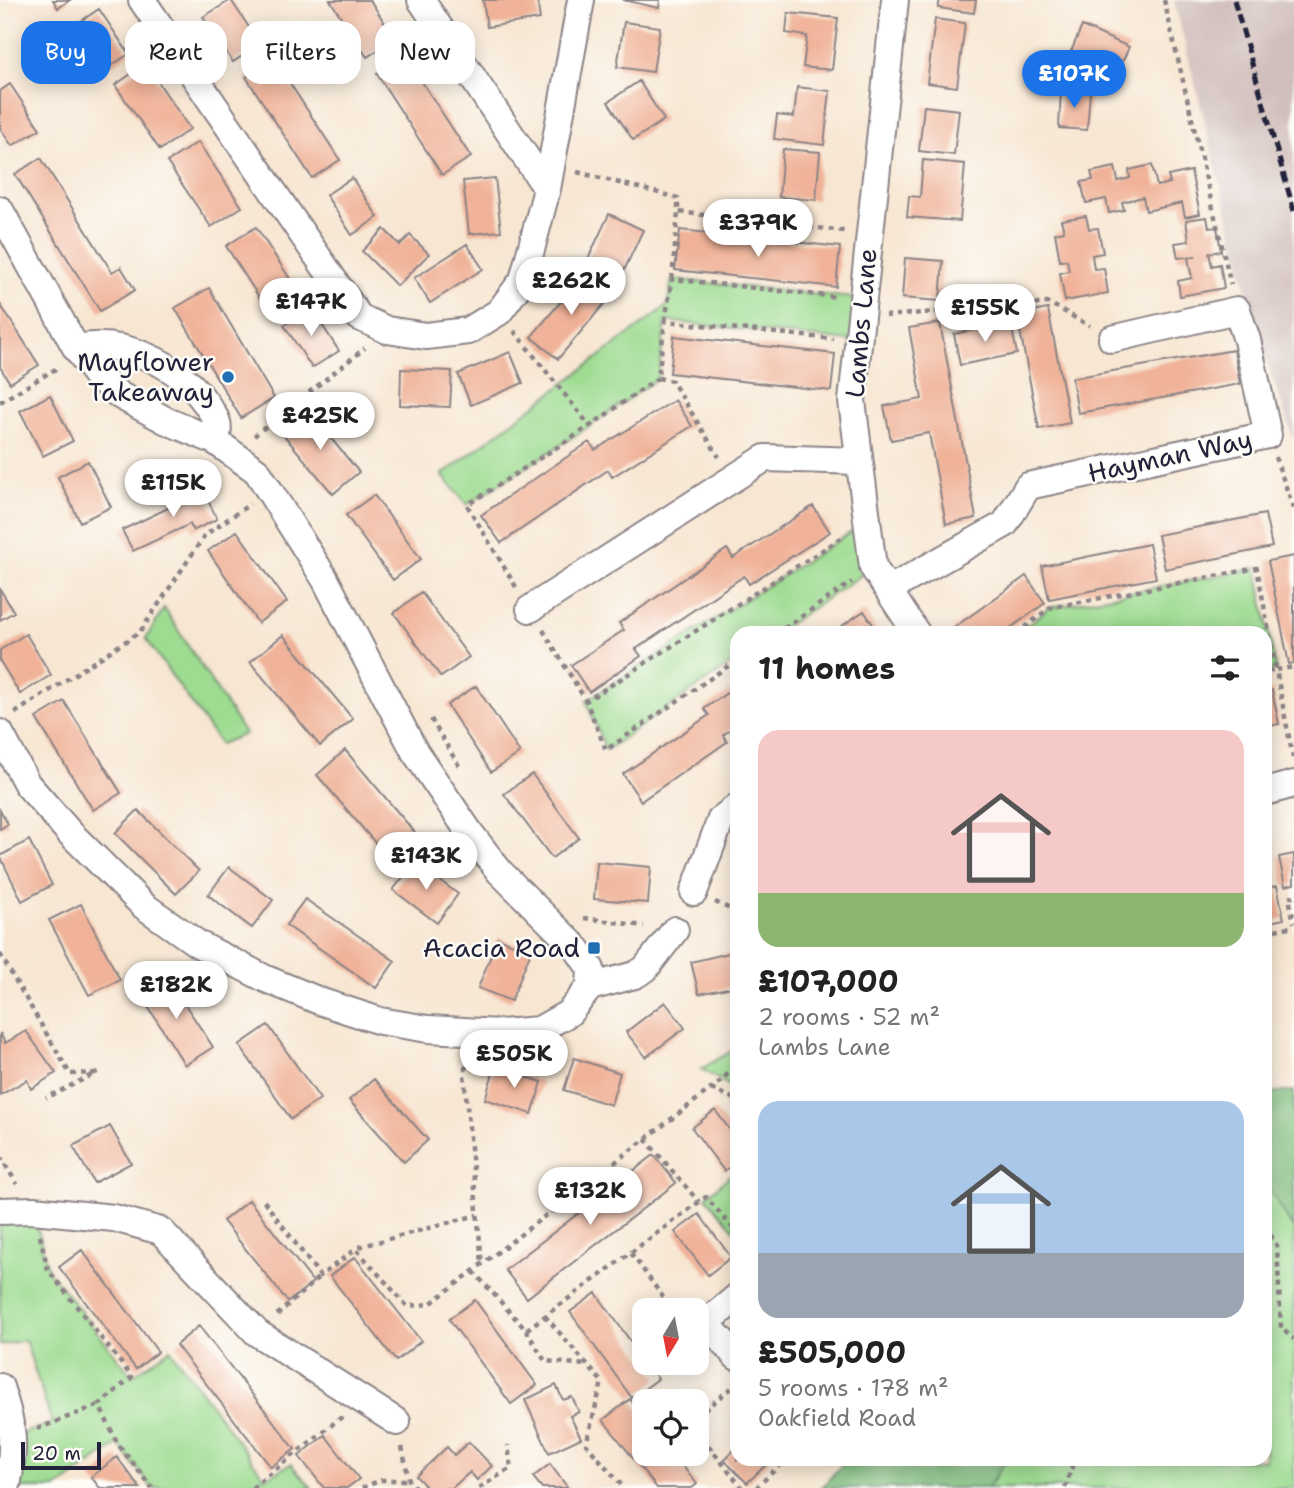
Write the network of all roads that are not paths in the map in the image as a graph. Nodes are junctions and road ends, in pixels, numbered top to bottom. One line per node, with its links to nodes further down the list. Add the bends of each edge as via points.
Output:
1 (142, 0): 5 (street, via 359,317 387,330 426,336 468,331 499,312 523,280)
2 (421, 0): 5 (street)
3 (581, 0): 5 (street)
4 (895, 0): 10 (street, Lambs Lane, via 852,401)
5 (550, 177)
6 (0, 210): 8 (street)
7 (1112, 339): 11 (street, Hayman Way, via 1237,310 1268,435 1028,486 1005,524)
8 (69, 357): 9 (street, via 119,395); 9 (street, via 92,345 111,347 152,358 177,372 216,418 219,430)
9 (215, 441): 20 (street, via 257,471 271,490 325,579 421,761 500,872 578,950 591,969)
10 (859, 461): 11 (street, Lambs Lane, via 873,567); 12 (street, via 765,458)
11 (888, 590): 13 (street, Lambs Lane)
12 (530, 609)
13 (912, 626)
14 (5, 725): 20 (street, via 27,784 70,834 144,906 198,944 266,979 380,1021 500,1032 539,1030 569,1013)
15 (1294, 784): 16 (street)
16 (1272, 790)
17 (730, 812): 18 (street, via 721,819)
18 (694, 892)
19 (675, 930): 20 (street, via 645,970)
20 (590, 987)
21 (0, 1211): 25 (street, via 114,1219 161,1231 257,1333)
22 (730, 1303): 23 (street, via 706,1323)
23 (730, 1349)
24 (0, 1387): 26 (street, via 11,1419 13,1457)
25 (397, 1422)
26 (8, 1487)

